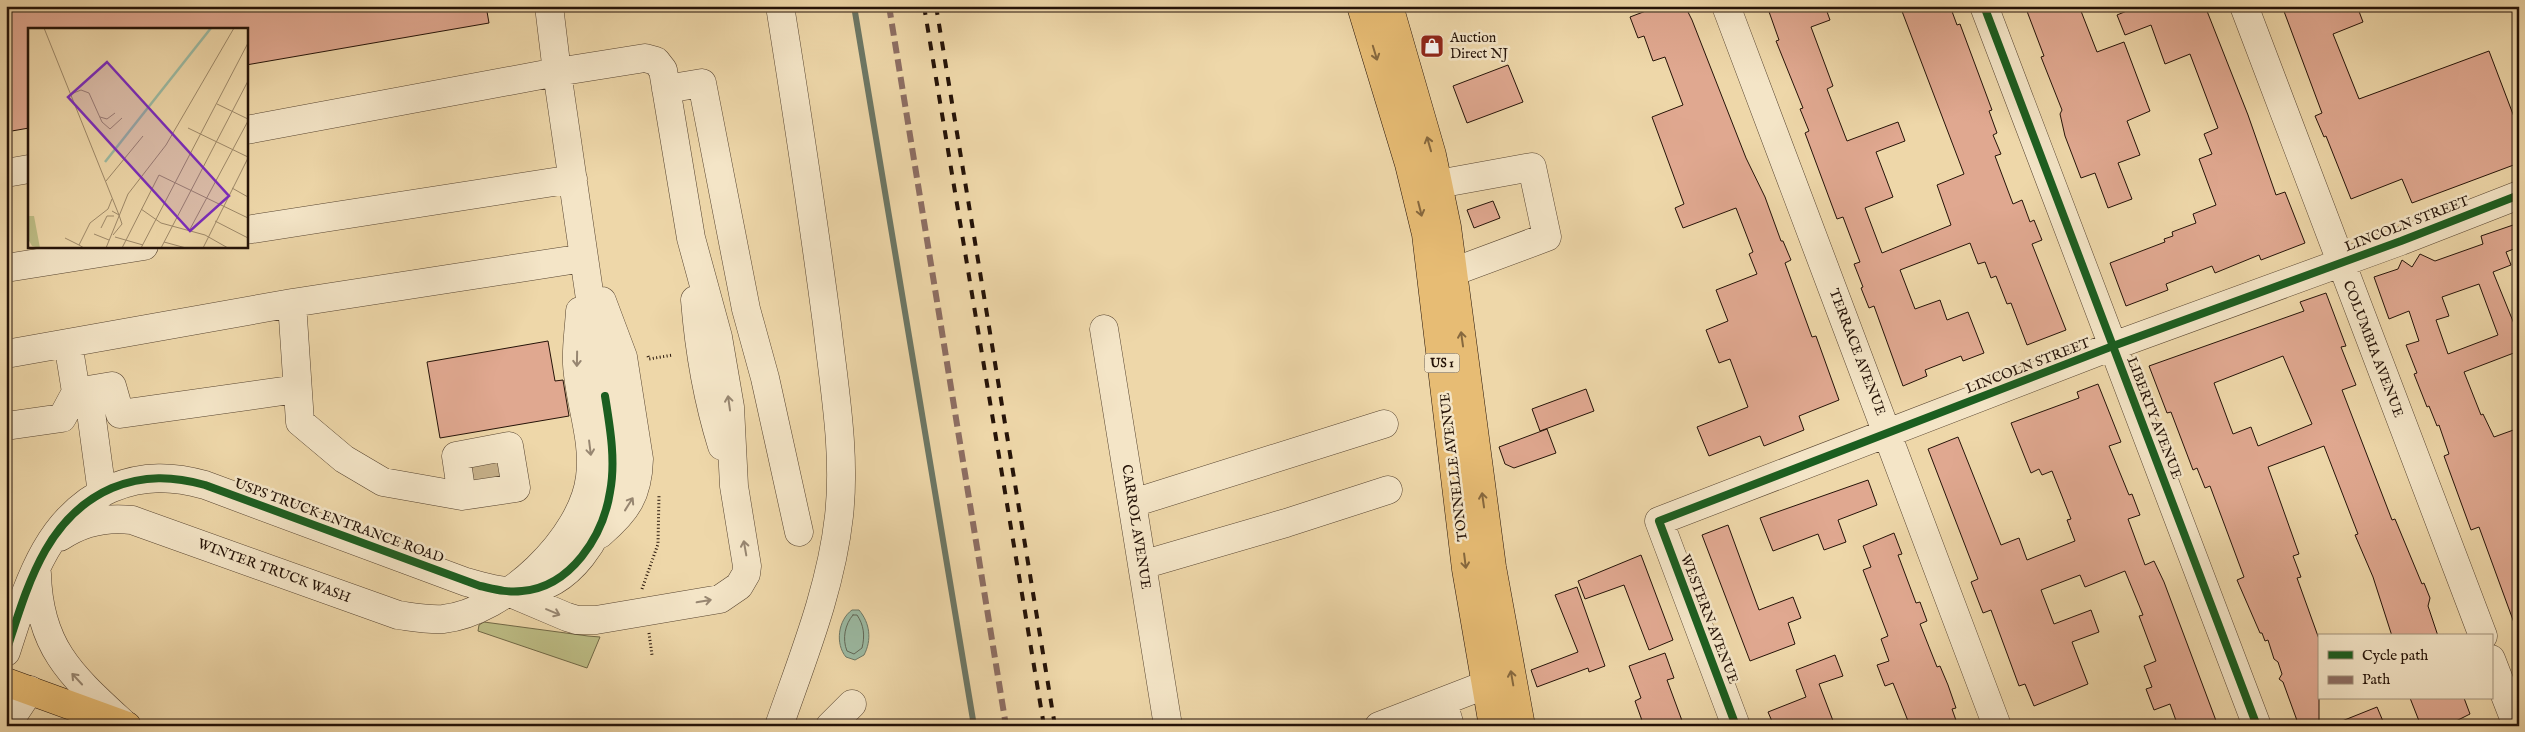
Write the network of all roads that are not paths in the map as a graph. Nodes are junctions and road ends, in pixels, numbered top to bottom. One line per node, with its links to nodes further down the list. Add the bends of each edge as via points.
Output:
1 (549, 6): 8 (street)
2 (780, 6): 54 (street, via 809,184 842,465 839,515 823,600)
3 (1361, 6): 46 (main road, TONNELLE AVENUE / US 1, one-way to 46, via 1409,164 1426,234 1466,569)
4 (1388, 6): 14 (main road, TONNELLE AVENUE / US 1, one-way to 4)
5 (1726, 6): 32 (street, TERRACE AVENUE)
6 (1984, 6): 25 (street, LIBERTY AVENUE)
7 (2244, 6): 19 (street, COLUMBIA AVENUE)
8 (557, 72): 9 (street, USPS TRUCK ENTRANCE ROAD, via 645,58 656,61 663,70); 10 (street); 13 (street)
9 (666, 89): 38 (street, via 702,83 746,309 765,378); 42 (street, USPS TRUCK ENTRANCE ROAD, one-way to 9, via 577,620 612,618 720,599 743,580 747,566 734,486 730,407 715,378 718,337 691,238)
10 (248, 130)
11 (28, 169): 12 (street)
12 (6, 173)
13 (573, 179): 16 (street); 18 (street)
14 (1438, 184): 21 (main road, TONNELLE AVENUE / US 1); 21 (street, via 1532,167 1547,236)
15 (2519, 195): 19 (street, LINCOLN STREET)
16 (248, 230)
17 (131, 248): 20 (street)
18 (584, 258): 22 (street); 29 (street)
19 (2340, 263): 25 (street, LINCOLN STREET); 43 (street, COLUMBIA AVENUE)
20 (6, 268)
21 (1453, 272): 58 (main road, TONNELLE AVENUE / US 1, one-way to 21, via 1492,567)
22 (292, 303): 24 (street); 27 (street)
23 (1104, 329): 36 (street, CARROL AVENUE)
24 (68, 343): 26 (street); 28 (street)
25 (2113, 346): 32 (street, LINCOLN STREET); 61 (street, LIBERTY AVENUE)
26 (6, 354)
27 (297, 389): 28 (street, via 120,414 112,386); 33 (street, via 300,422 344,460 383,482)
28 (82, 391): 31 (street, via 62,418); 35 (street)
29 (605, 396): 42 (street, one-way to 42, via 582,508 558,545); 42 (street, USPS TRUCK ENTRANCE ROAD, one-way to 29, via 530,590 552,582 582,556 595,539 606,510 612,478)
30 (1384, 424): 36 (street)
31 (6, 426)
32 (1888, 433): 37 (street, LINCOLN STREET); 60 (street, TERRACE AVENUE)
33 (465, 478): 33 (street, via 516,488 509,465 509,446 456,456)
34 (1388, 490): 40 (street)
35 (102, 493): 39 (street, USPS TRUCK ENTRANCE ROAD, via 66,519); 42 (street, USPS TRUCK ENTRANCE ROAD, via 158,477 191,481 466,582)
36 (1132, 503): 40 (street, CARROL AVENUE)
37 (1659, 521): 59 (street, WESTERN AVENUE)
38 (799, 532)
39 (41, 557): 41 (street, WINTER TRUCK WASH); 42 (street, WINTER TRUCK WASH, via 66,533 82,525 97,520 121,519 139,522 398,615 445,618 466,613); 44 (street, USPS TRUCK ENTRANCE ROAD); 50 (street, one-way to 39, via 70,671 52,643 40,614)
40 (1142, 565): 56 (street, CARROL AVENUE)
41 (6, 588)
42 (508, 592)
43 (2481, 634)
44 (6, 652)
45 (2492, 662): 52 (street)
46 (1485, 685): 49 (street); 57 (main road, TONNELLE AVENUE / US 1)
47 (18, 686): 50 (main road); 53 (street)
48 (852, 704): 55 (street)
49 (1446, 714): 51 (street)
50 (126, 725)
51 (1383, 725)
52 (2517, 725)
53 (6, 726)
54 (779, 726)
55 (830, 726)
56 (1168, 726)
57 (1494, 726)
58 (1520, 726)
59 (1736, 726)
60 (1997, 726)
61 (2257, 726)

